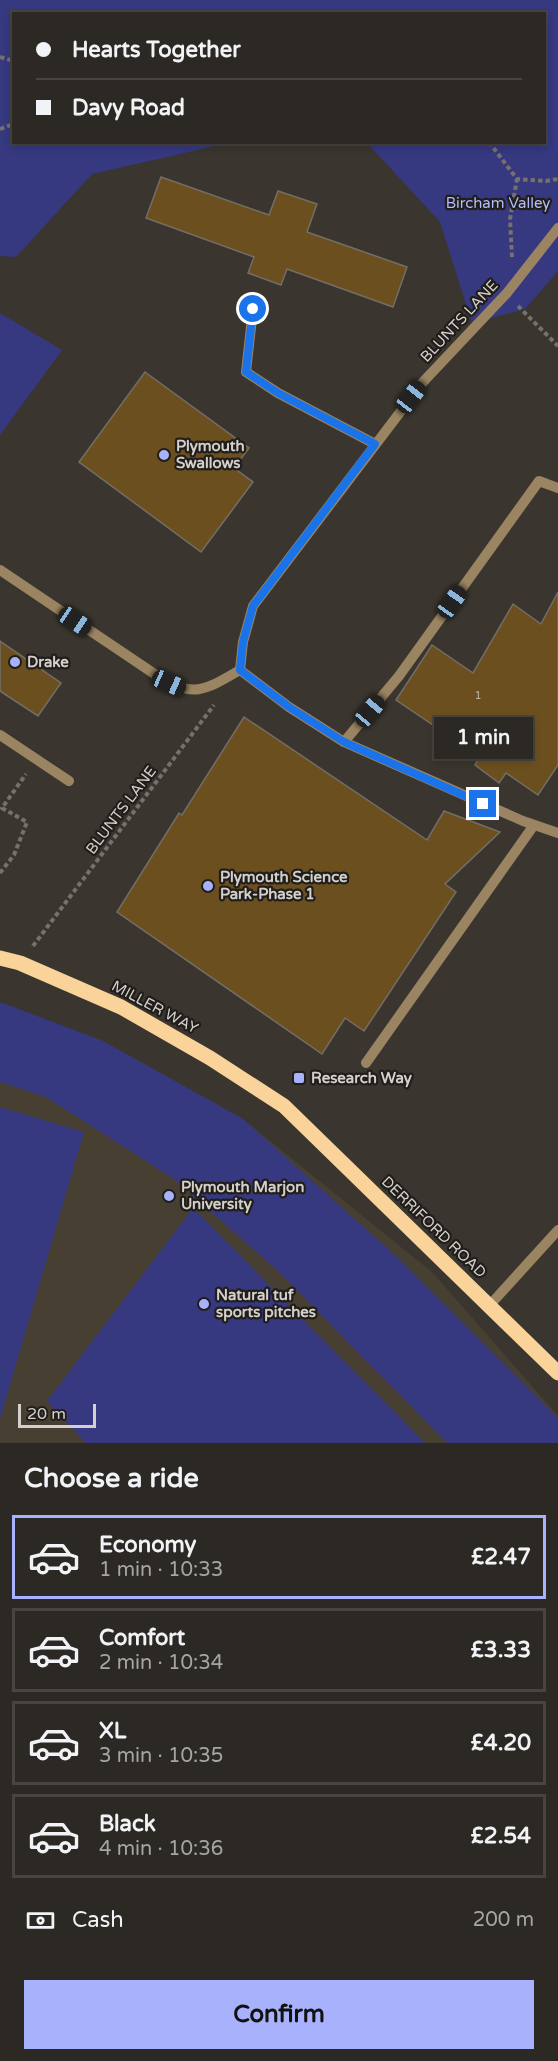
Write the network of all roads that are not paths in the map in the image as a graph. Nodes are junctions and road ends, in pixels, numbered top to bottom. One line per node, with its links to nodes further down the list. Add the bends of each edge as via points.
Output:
1 (558, 228): 3 (street, BLUNTS LANE, via 510,289 423,382)
2 (253, 309): 3 (street, via 246,372)
3 (375, 444): 6 (street, BLUNTS LANE, via 253,606)
4 (558, 488): 8 (street, via 539,481 399,676)
5 (0, 570): 6 (street, via 182,689 213,686)
6 (240, 670): 8 (street)
7 (0, 735): 9 (street)
8 (344, 742): 10 (street)
9 (69, 781)
10 (534, 825): 11 (street); 13 (street)
11 (558, 833)
12 (0, 958): 14 (main road, MILLER WAY, via 121,1007)
13 (366, 1063)
14 (284, 1106): 16 (main road, DERRIFORD ROAD)
15 (558, 1230): 16 (street)
16 (489, 1306): 17 (main road, DERRIFORD ROAD)
17 (558, 1373)

